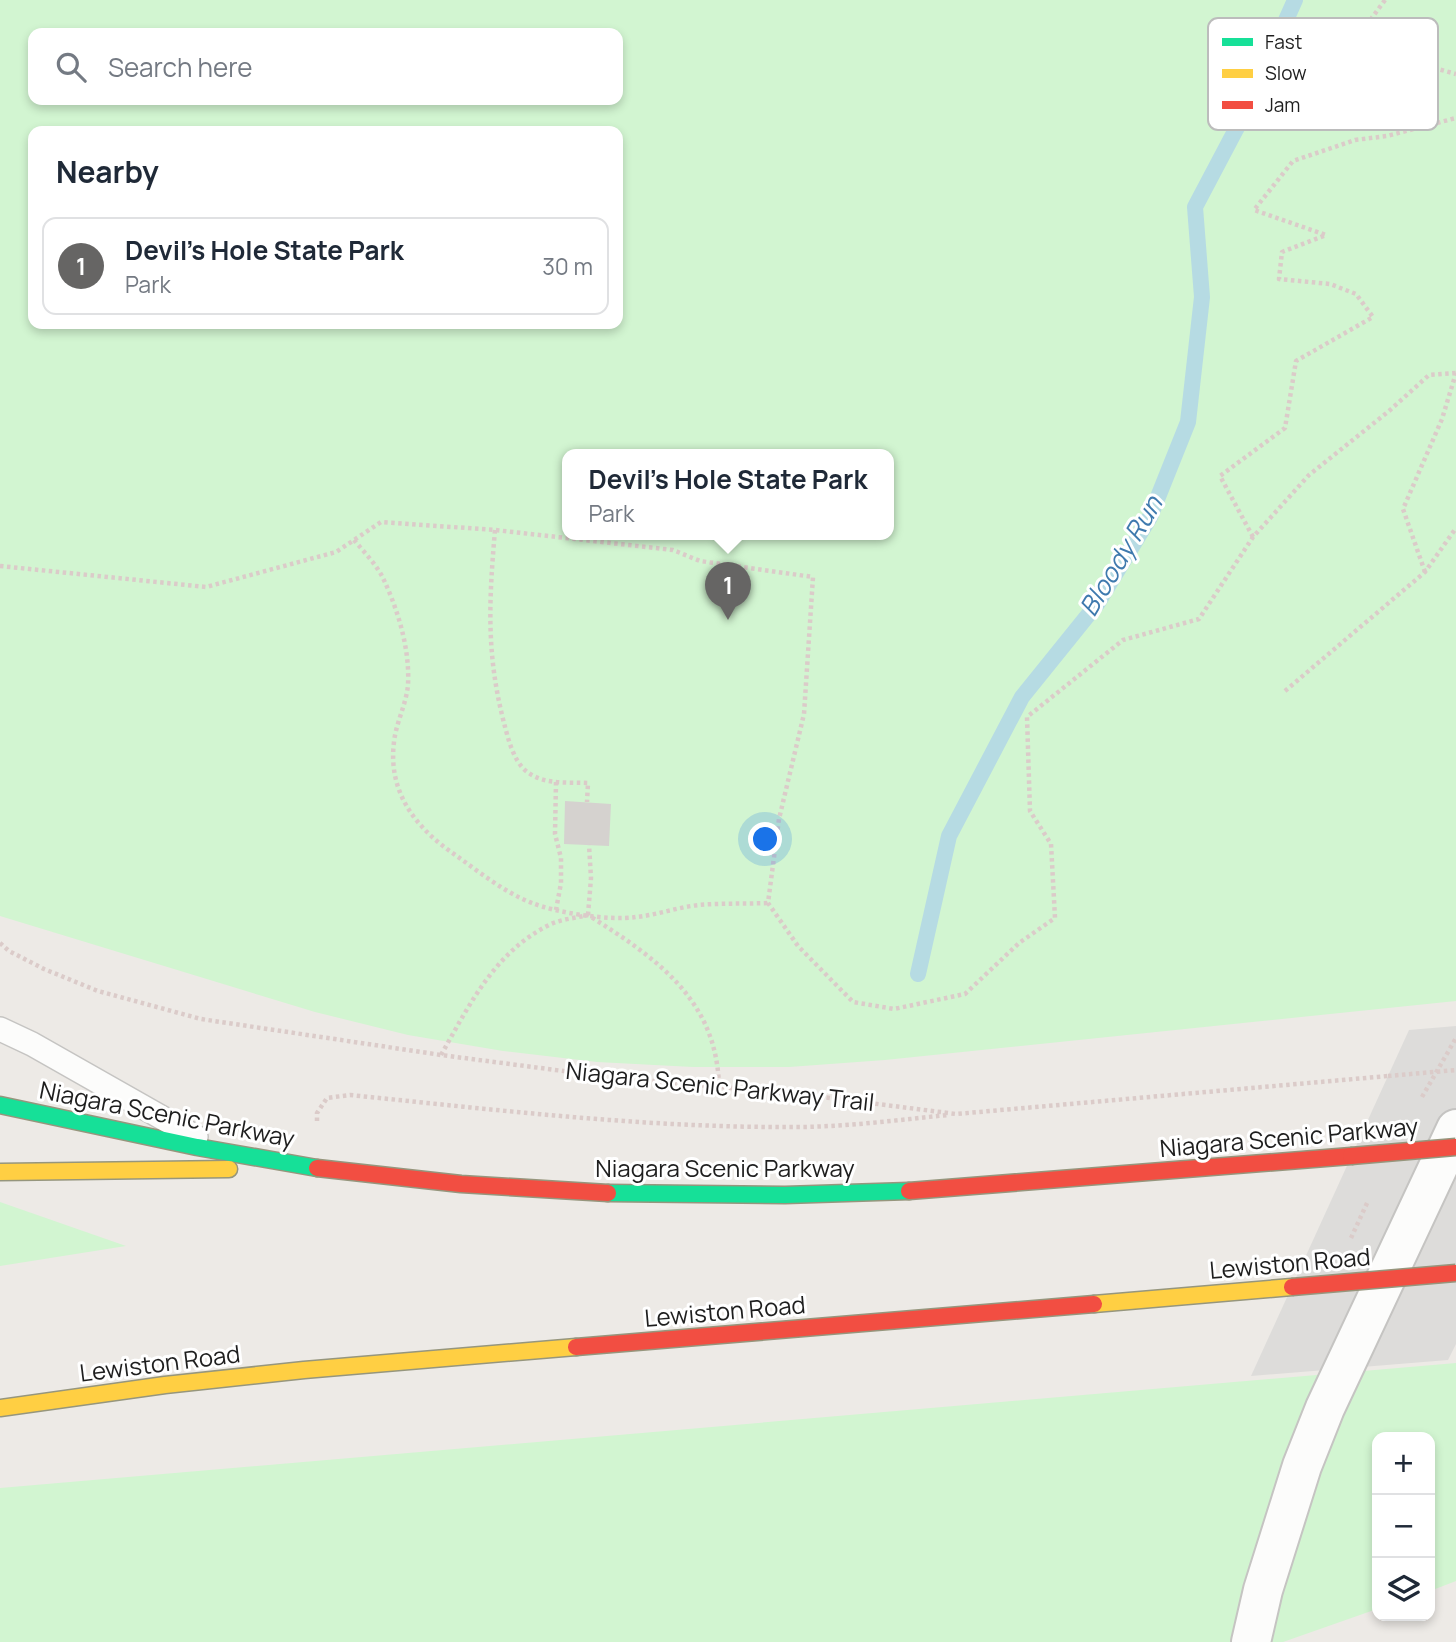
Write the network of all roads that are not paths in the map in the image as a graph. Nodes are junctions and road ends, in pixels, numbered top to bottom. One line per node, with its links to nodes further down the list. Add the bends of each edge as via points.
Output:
1 (0, 1029): 5 (lane)
2 (0, 1105): 5 (main road, Niagara Scenic Parkway)
3 (1456, 1129): 10 (street, via 1301,1466)
4 (1456, 1147): 6 (main road, Niagara Scenic Parkway, bridge, via 920,1191 728,1196 479,1185)
5 (223, 1152): 6 (main road, Niagara Scenic Parkway)
6 (312, 1167): 7 (main road)
7 (0, 1172)
8 (1456, 1273): 9 (main road, Lewiston Road, bridge, via 304,1370)
9 (0, 1408)
10 (1251, 1642)

